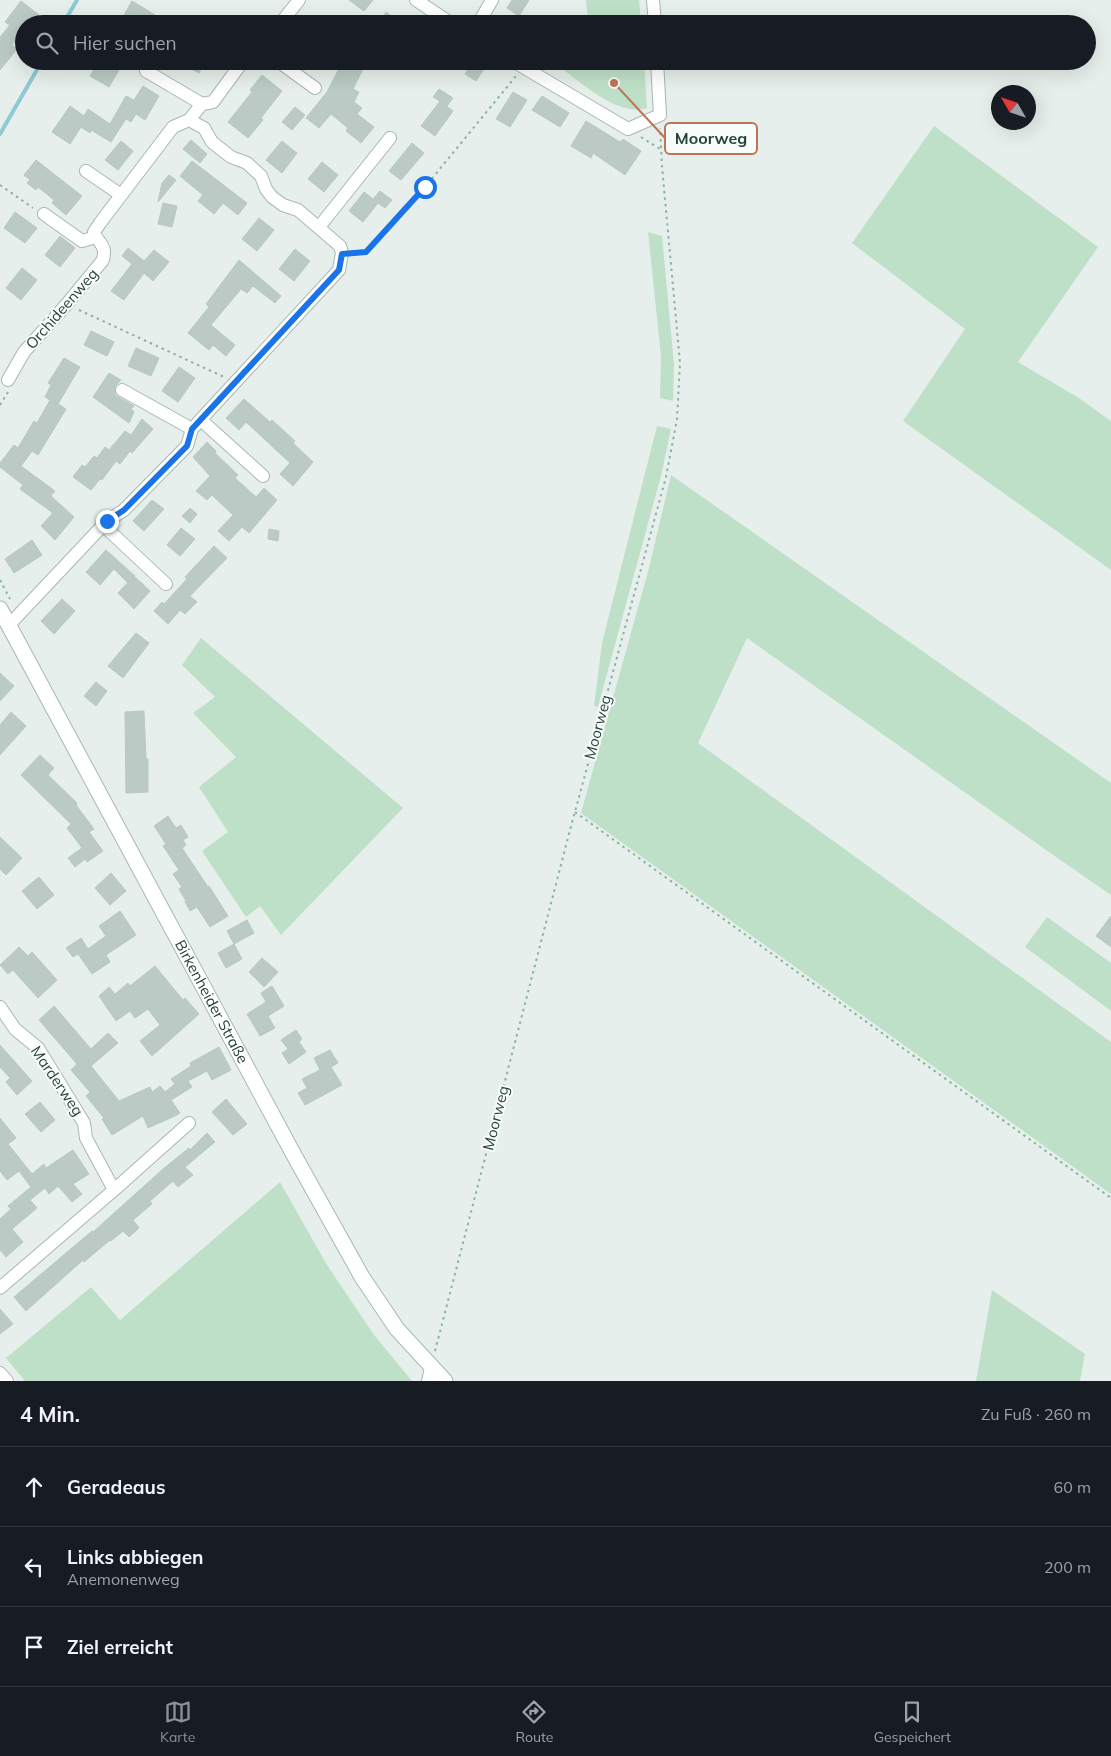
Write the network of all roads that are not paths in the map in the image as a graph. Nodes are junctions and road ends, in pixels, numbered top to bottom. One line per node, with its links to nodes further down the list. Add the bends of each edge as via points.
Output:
1 (299, 0): 5 (street)
2 (416, 0): 6 (street)
3 (492, 0): 7 (street)
4 (652, 0): 8 (street)
5 (287, 15)
6 (438, 15)
7 (483, 15)
8 (653, 15)
9 (236, 70): 15 (street, via 213,102)
10 (290, 70): 14 (street)
11 (528, 70): 12 (street, via 628,129 660,115)
12 (658, 70)
13 (146, 71): 15 (street)
14 (315, 88)
15 (202, 104): 16 (street)
16 (189, 120): 19 (street, via 173,127); 21 (street, via 204,128 212,142 230,157 261,176 272,197 298,210)
17 (390, 138): 21 (street)
18 (86, 171): 19 (street)
19 (121, 195): 22 (street, via 94,232)
20 (44, 214): 22 (street, via 82,241)
21 (319, 227): 25 (street, via 340,246 339,270)
22 (96, 238): 23 (street, Orchideenweg, via 105,251 103,260 24,352)
23 (8, 380)
24 (122, 390): 25 (street)
25 (196, 424): 26 (street); 27 (street, via 187,446 124,510)
26 (263, 476)
27 (103, 525): 28 (street); 30 (street)
28 (166, 584)
29 (0, 609): 30 (street, Birkenheider Straße)
30 (9, 625): 36 (street, Birkenheider Straße, via 357,1268)
31 (0, 1007): 33 (street, Marderweg, via 15,1029 38,1048 84,1122 86,1138)
32 (189, 1123): 33 (street)
33 (114, 1190): 34 (street)
34 (0, 1288)
35 (0, 1373): 37 (street)
36 (430, 1375): 38 (street, Birkenheider Straße)
37 (7, 1381)
38 (445, 1381)

